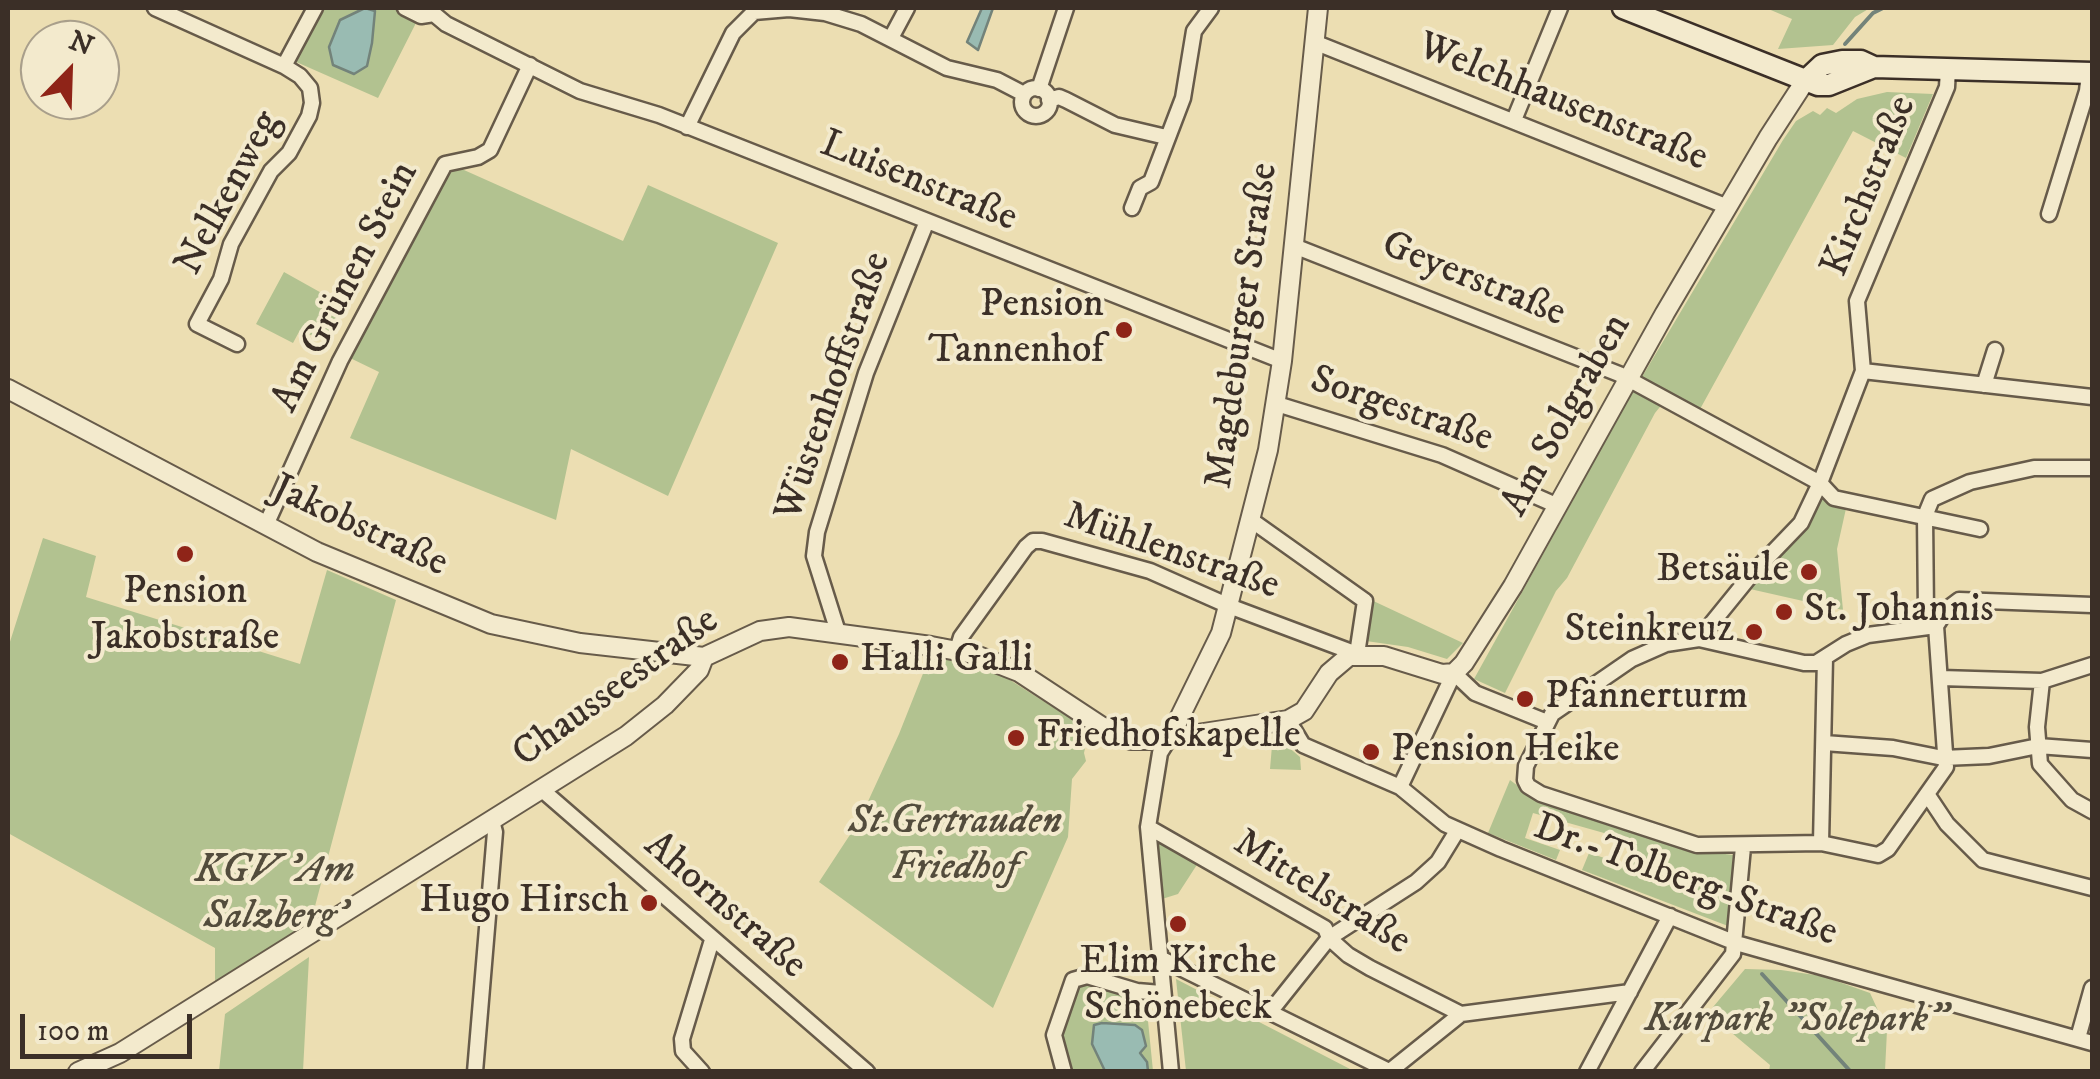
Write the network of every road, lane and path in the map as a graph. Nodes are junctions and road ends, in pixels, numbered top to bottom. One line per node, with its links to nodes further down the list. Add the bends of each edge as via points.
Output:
1 (155, 8): 15 (street)
2 (315, 8): 15 (street, Nelkenweg)
3 (405, 8): 11 (street, Luisenstraße, via 421,16)
4 (908, 8): 12 (street)
5 (1066, 8): 20 (street)
6 (1211, 8): 23 (street, via 1194,30 1183,98)
7 (1318, 8): 13 (street, Magdeburger Straße)
8 (1560, 8): 21 (street)
9 (1626, 8): 18 (main road)
10 (753, 10): 12 (street, via 825,13); 22 (street, via 732,32)
11 (433, 11): 14 (street, Luisenstraße, via 446,24)
12 (890, 38): 19 (street, via 946,68)
13 (1314, 42): 21 (street, Welchhausenstraße); 28 (street, Magdeburger Straße)
14 (530, 65): 22 (street, Luisenstraße, via 580,91); 43 (street, Am Grünen Stein, via 490,150 445,164 340,361)
15 (284, 66): 29 (street, Nelkenweg, via 310,88 308,116 231,244 197,324)
16 (1948, 69): 17 (main road); 18 (main road, via 1874,66 1830,85); 32 (street, Kirchstraße, via 1947,88 1857,301)
17 (2091, 73): 26 (street)
18 (1805, 82): 24 (street, Am Solgraben)
19 (1024, 94): 20 (street); 20 (street, via 1023,107 1031,115 1046,112)
20 (1044, 94): 23 (street, via 1115,125)
21 (1514, 120): 24 (street, Welchhausenstraße)
22 (687, 126): 27 (street, Luisenstraße)
23 (1166, 138): 25 (street)
24 (1728, 206): 33 (street, Am Solgraben)
25 (1132, 208)
26 (2049, 214)
27 (926, 221): 31 (street, Luisenstraße); 48 (street, Wüstenhoffstraße, via 861,388 821,517 814,556)
28 (1294, 246): 31 (street, Magdeburger Straße); 33 (street, Geyerstraße)
29 (236, 344)
30 (1995, 350): 34 (street)
31 (1282, 362): 37 (street, Magdeburger Straße)
32 (1863, 371): 34 (street); 39 (street, Kirchstraße)
33 (1627, 379): 39 (street, Geyerstraße); 40 (street, Am Solgraben)
34 (1984, 385): 36 (street)
35 (8, 389): 43 (street, Jakobstraße)
36 (2092, 397)
37 (1277, 404): 40 (street, Sorgestraße, via 1442,455); 42 (street, Magdeburger Straße)
38 (2092, 468): 41 (street, via 2034,468 1970,482 1932,499)
39 (1820, 483): 41 (street, Geyerstraße, via 1834,498); 49 (street, Kirchstraße, via 1800,523)
40 (1558, 506): 55 (street, Am Solgraben)
41 (1925, 516): 44 (street, Geyerstraße); 47 (street, via 1926,614)
42 (1251, 520): 46 (street, Magdeburger Straße); 51 (street, via 1365,601)
43 (266, 525): 52 (street, Jakobstraße, via 491,624)
44 (1980, 529)
45 (2092, 605): 47 (street, via 1962,600)
46 (1229, 606): 50 (street, Mühlenstraße, via 1150,571 1033,542); 51 (street, Mühlenstraße); 60 (street, Magdeburger Straße, via 1216,648)
47 (1936, 626): 53 (street, via 1868,635); 56 (street)
48 (838, 632): 50 (street, Chausseestraße); 52 (street, Chausseestraße, via 774,628)
49 (1699, 639): 53 (street, via 1804,663); 59 (street, via 1632,659 1560,706)
50 (957, 650): 60 (street, Chausseestraße, via 1019,672 1118,736)
51 (1357, 654): 55 (street); 58 (street, via 1336,664 1310,706)
52 (704, 658): 66 (street, Chausseestraße, via 654,715)
53 (1825, 658): 61 (street)
54 (2092, 662): 57 (street)
55 (1454, 673): 59 (street, via 1474,694); 65 (street, Am Solgraben)
56 (1941, 678): 57 (street); 64 (street)
57 (2042, 681): 62 (street)
58 (1288, 720): 60 (street, Chausseestraße); 65 (street, Dr.-Tolberg-Straße, via 1303,745)
59 (1547, 722): 73 (street, via 1526,766 1528,786 1696,845)
60 (1170, 738): 70 (street, Magdeburger Straße, via 1160,753)
61 (1824, 744): 64 (street); 72 (street)
62 (2038, 746): 63 (street); 64 (street); 68 (street, via 2040,764 2072,800)
63 (2092, 750)
64 (1942, 758): 67 (street, via 1946,767)
65 (1400, 787): 71 (street, Dr.-Tolberg-Straße)
66 (541, 790): 69 (street, Chausseestraße); 77 (street, Ahornstraße)
67 (1927, 794): 72 (street, via 1878,855); 74 (street, via 1983,860)
68 (2092, 811)
69 (492, 821): 88 (street, Chausseestraße, via 120,1053); 89 (street)
70 (1148, 826): 76 (street, Mittelstraße, via 1324,928); 79 (street, Magdeburger Straße)
71 (1456, 831): 75 (street, Dr.-Tolberg-Straße); 76 (street, via 1416,882)
72 (1821, 843): 73 (street)
73 (1743, 847): 78 (street)
74 (2092, 888)
75 (1670, 916): 78 (street, Dr.-Tolberg-Straße); 81 (street)
76 (1329, 938): 83 (street); 84 (street, Mittelstraße, via 1370,968)
77 (712, 940): 90 (street, via 682,1039 682,1052); 91 (street, Ahornstraße)
78 (1736, 942): 85 (street, Dr.-Tolberg-Straße); 95 (street, via 1729,962)
79 (1158, 957): 82 (street, Magdeburger Straße); 83 (street)
80 (2092, 988): 85 (street)
81 (1630, 992): 84 (street); 94 (street)
82 (1162, 993): 92 (street, via 1088,976 1073,980 1054,1035); 93 (street, Magdeburger Straße)
83 (1270, 1012): 86 (street)
84 (1462, 1014): 87 (street)
85 (2085, 1041)
86 (1368, 1067): 87 (street)
87 (1390, 1071)
88 (78, 1072)
89 (474, 1072)
90 (702, 1072)
91 (867, 1072)
92 (1064, 1072)
93 (1171, 1072)
94 (1587, 1072)
95 (1642, 1072)

